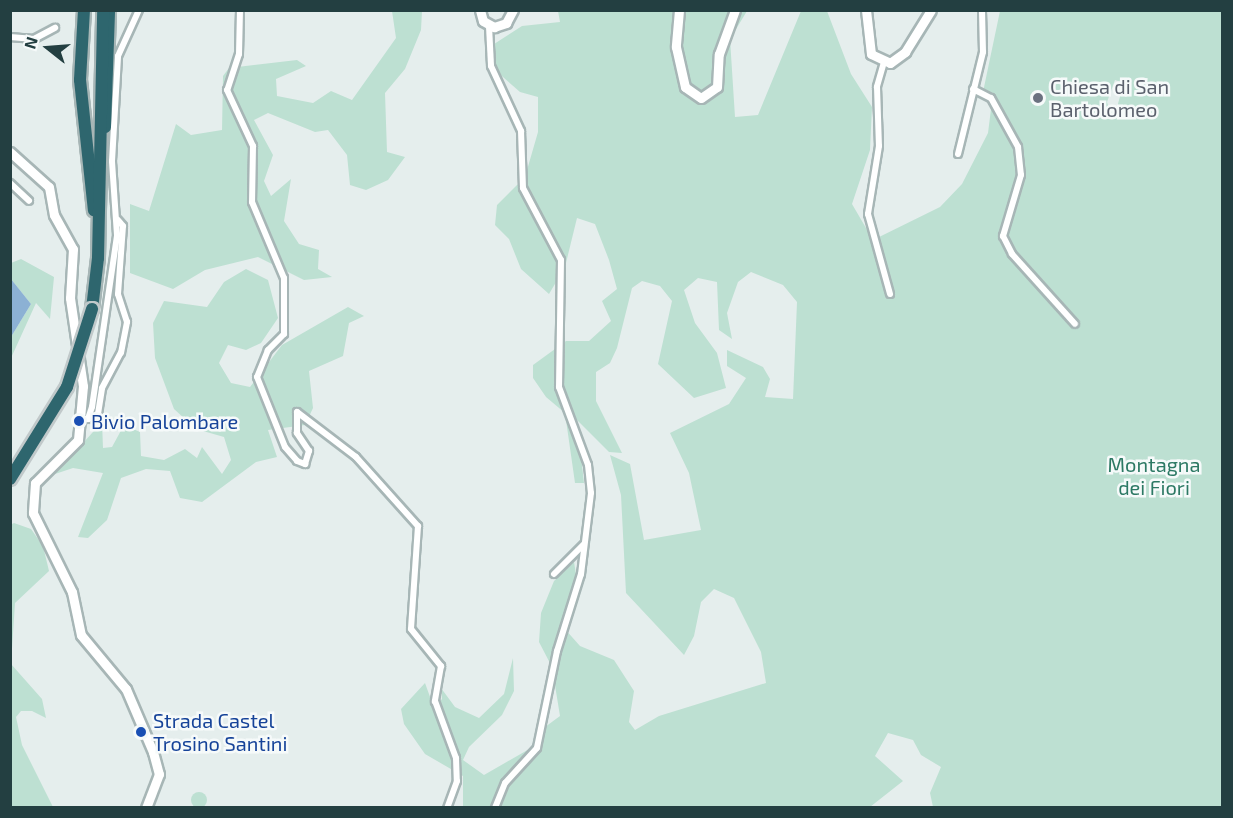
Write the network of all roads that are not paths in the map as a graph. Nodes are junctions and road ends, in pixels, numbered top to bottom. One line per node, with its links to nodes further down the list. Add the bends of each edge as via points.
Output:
1 (84, 10): 23 (highway, via 80,80 89,189)
2 (139, 10): 22 (street, via 118,56 112,161)
3 (240, 10): 31 (street, via 239,54 226,86 253,146 252,202 284,278 284,334 268,350 257,377 285,447 297,461 305,464 309,451 297,433 297,412 356,457 418,526 411,629 441,666 435,701 456,758 457,781)
4 (480, 10): 12 (street)
5 (513, 10): 12 (street, via 503,25)
6 (679, 10): 7 (street, via 676,47 685,87 701,98 717,87 719,54)
7 (735, 10)
8 (866, 10): 15 (street, via 868,49)
9 (931, 10): 15 (street, via 905,52 895,61)
10 (982, 10): 16 (street, via 983,52)
11 (107, 12): 20 (highway); 20 (highway, via 99,61)
12 (489, 26): 28 (street, via 490,66 521,131 523,188 561,260 564,337 557,368 588,465)
13 (55, 28): 14 (street, via 34,39)
14 (10, 37)
15 (884, 62): 24 (street, via 877,87 879,146 867,214)
16 (973, 89): 18 (street); 25 (street, via 991,98 1018,147 1022,175 1003,236 1012,254)
17 (10, 152): 26 (street, via 49,187 54,215 73,249 74,323)
18 (958, 154)
19 (10, 183): 21 (street)
20 (99, 191): 23 (highway)
21 (29, 201)
22 (118, 220): 26 (street); 26 (street, via 123,226 118,294 127,324 122,352 102,388 98,414)
23 (99, 229): 27 (highway, bridge, via 92,309 66,387)
24 (890, 294)
25 (1075, 324)
26 (85, 419): 30 (street, via 70,452 35,483 33,513 72,592 81,635 117,674 153,752 159,774)
27 (10, 479)
28 (585, 542): 29 (street); 32 (street, via 537,748 505,783)
29 (554, 574)
30 (146, 807)
31 (447, 807)
32 (495, 807)

